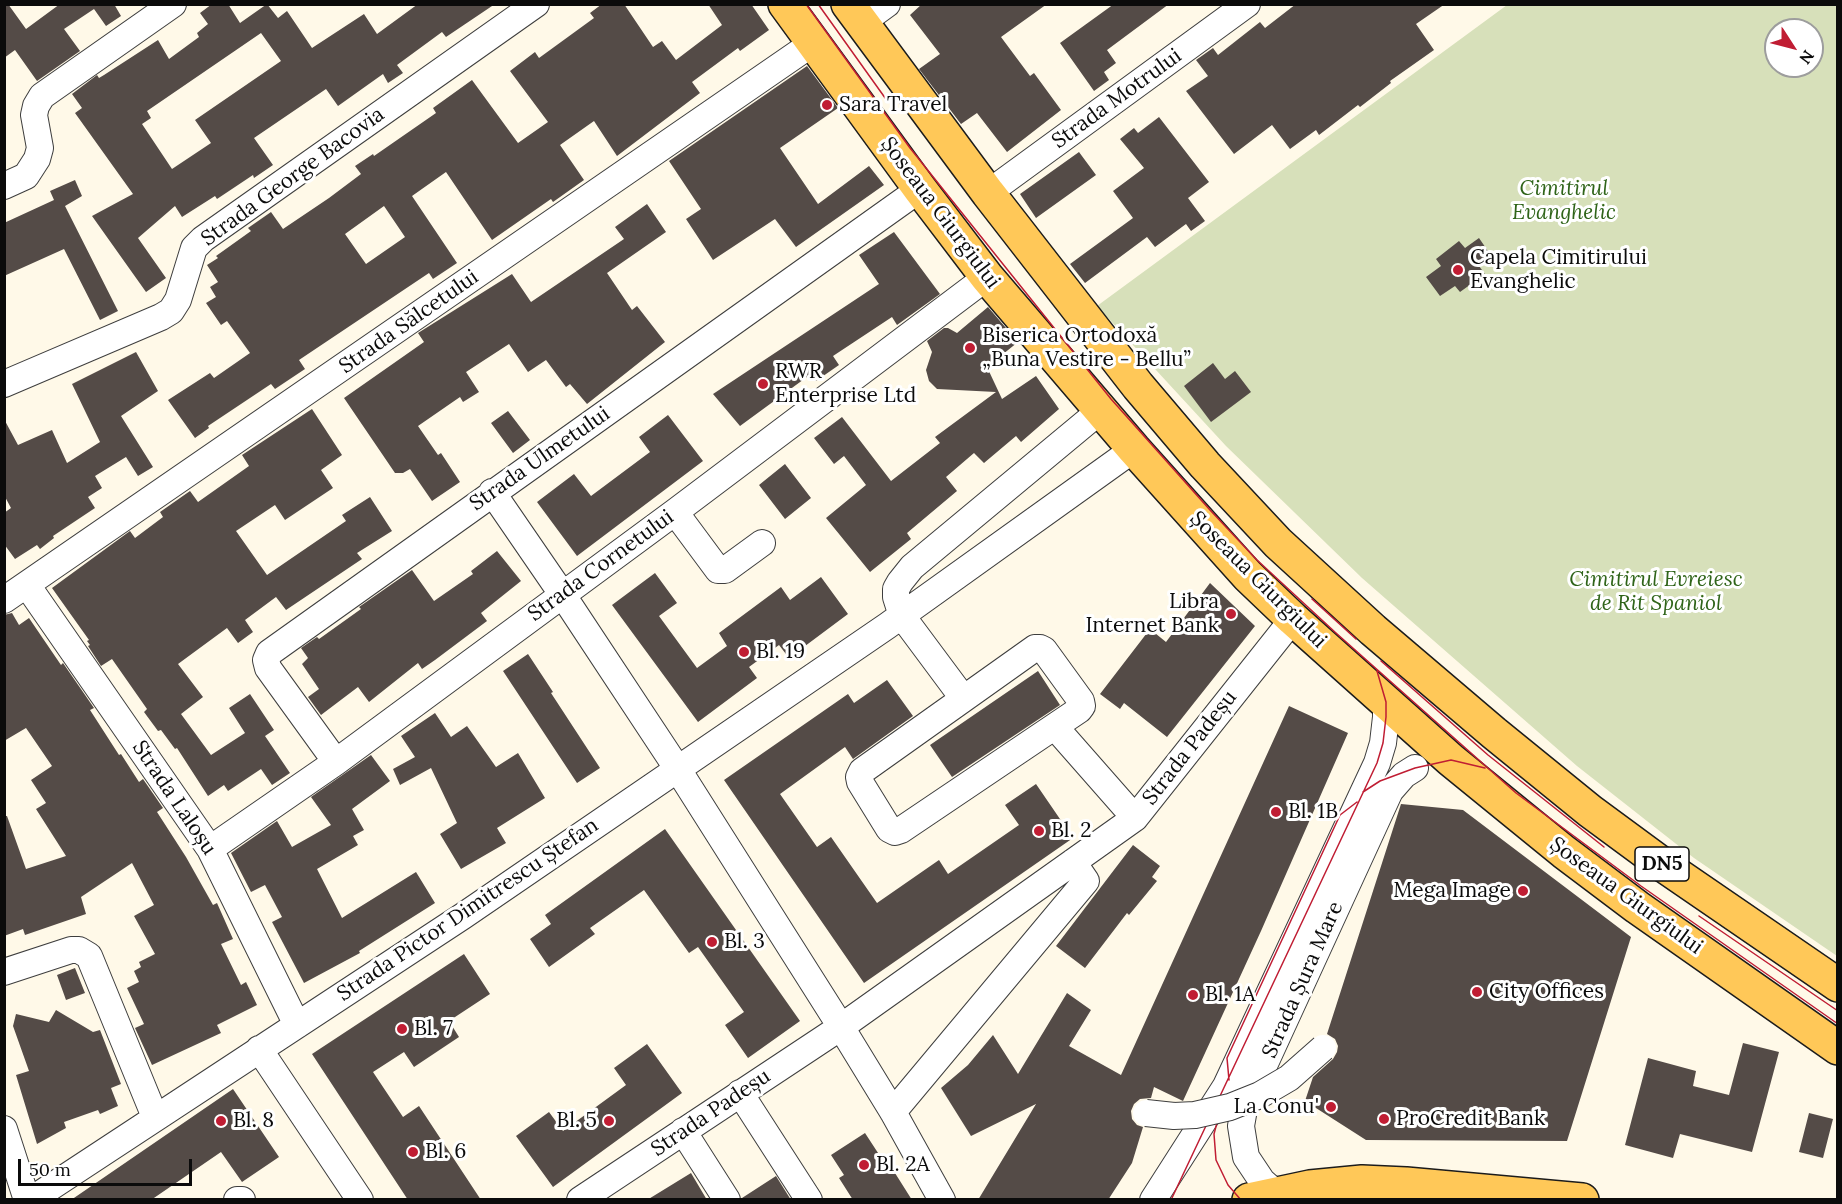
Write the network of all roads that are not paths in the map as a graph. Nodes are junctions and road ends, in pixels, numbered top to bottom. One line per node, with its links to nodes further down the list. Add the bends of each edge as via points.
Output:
1 (173, 4): 7 (street, via 42,96 34,115 40,148 37,159 26,176)
2 (536, 4): 11 (street, Strada George Bacovia, via 203,239 194,248 171,311)
3 (785, 4): 6 (main road, Șoseaua Giurgiului / DN5)
4 (1247, 4): 9 (street, Strada Motrului)
5 (865, 10): 9 (main road, Șoseaua Giurgiului / DN5)
6 (813, 43): 8 (main road, Șoseaua Giurgiului / DN5); 17 (street, Strada Sălcetului)
7 (4, 186)
8 (920, 189): 10 (main road, Șoseaua Giurgiului / DN5); 14 (street, Strada Ulmetului)
9 (988, 193): 34 (main road, Șoseaua Giurgiului / DN5, via 1170,425 1244,508 1322,586 1590,811)
10 (987, 277): 12 (main road, Șoseaua Giurgiului / DN5); 15 (street, Strada Cornetului)
11 (4, 384)
12 (1101, 410): 13 (main road, Șoseaua Giurgiului / DN5); 20 (street, via 904,575 896,589)
13 (1134, 449): 20 (street, Strada Pictor Dimitrescu Ștefan); 21 (main road, Șoseaua Giurgiului / DN5, via 1248,576)
14 (492, 492): 18 (street); 26 (street, Strada Ulmetului, via 269,653 268,668)
15 (675, 512): 16 (street, via 718,570 725,570); 18 (street, Strada Cornetului)
16 (762, 543)
17 (27, 585): 19 (street, Strada Sălcetului); 31 (street, Strada Laloșu)
18 (562, 594): 26 (street, Strada Cornetului); 27 (street)
19 (4, 600)
20 (902, 615): 22 (street); 27 (street, Strada Pictor Dimitrescu Ștefan)
21 (1293, 619): 23 (main road, Șoseaua Giurgiului / DN5); 30 (street, Strada Padeșu)
22 (963, 698): 24 (street, via 1040,648 1082,706); 24 (street, via 862,771 860,782 888,829 901,830)
23 (1386, 702): 25 (main road, Șoseaua Giurgiului / DN5); 29 (street, Strada Șura Mare, via 1383,743)
24 (1055, 727): 30 (street)
25 (1451, 760): 28 (street); 38 (main road, Șoseaua Giurgiului / DN5, via 1637,907)
26 (336, 762): 31 (street, Strada Cornetului)
27 (677, 768): 35 (street, Strada Pictor Dimitrescu Ștefan); 36 (street)
28 (1415, 768): 29 (street); 46 (street, Strada Șura Mare, via 1390,791 1244,1109 1241,1126 1246,1157 1262,1181)
29 (1363, 792): 56 (street, Strada Șura Mare, via 1226,1086)
30 (1135, 818): 32 (street, Strada Padeșu)
31 (210, 849): 35 (street, Strada Laloșu)
32 (1073, 862): 36 (street, Strada Padeșu); 41 (street, via 1086,881)
33 (4, 972): 43 (street, via 71,950 89,956)
34 (1838, 986)
35 (297, 1025): 39 (street, Strada Pictor Dimitrescu Ștefan)
36 (841, 1027): 40 (street, Strada Padeșu); 41 (street)
37 (1323, 1048): 42 (street, bridge, via 1289,1078 1230,1107 1195,1115)
38 (1838, 1048)
39 (259, 1049): 43 (street, Strada Pictor Dimitrescu Ștefan); 47 (street)
40 (740, 1093): 45 (street, Strada Padeșu); 54 (street)
41 (893, 1112): 55 (street)
42 (1146, 1113)
43 (155, 1117): 49 (street, Strada Pictor Dimitrescu Ștefan)
44 (4, 1128): 48 (street)
45 (683, 1131): 52 (street, Strada Padeșu); 53 (street)
46 (1282, 1193): 57 (main road); 58 (main road, via 1362,1182)
47 (354, 1197)
48 (27, 1200)
49 (31, 1200)
50 (237, 1200): 51 (street)
51 (242, 1200)
52 (580, 1200)
53 (727, 1200)
54 (809, 1200)
55 (942, 1200)
56 (1153, 1200)
57 (1248, 1200)
58 (1582, 1200)

